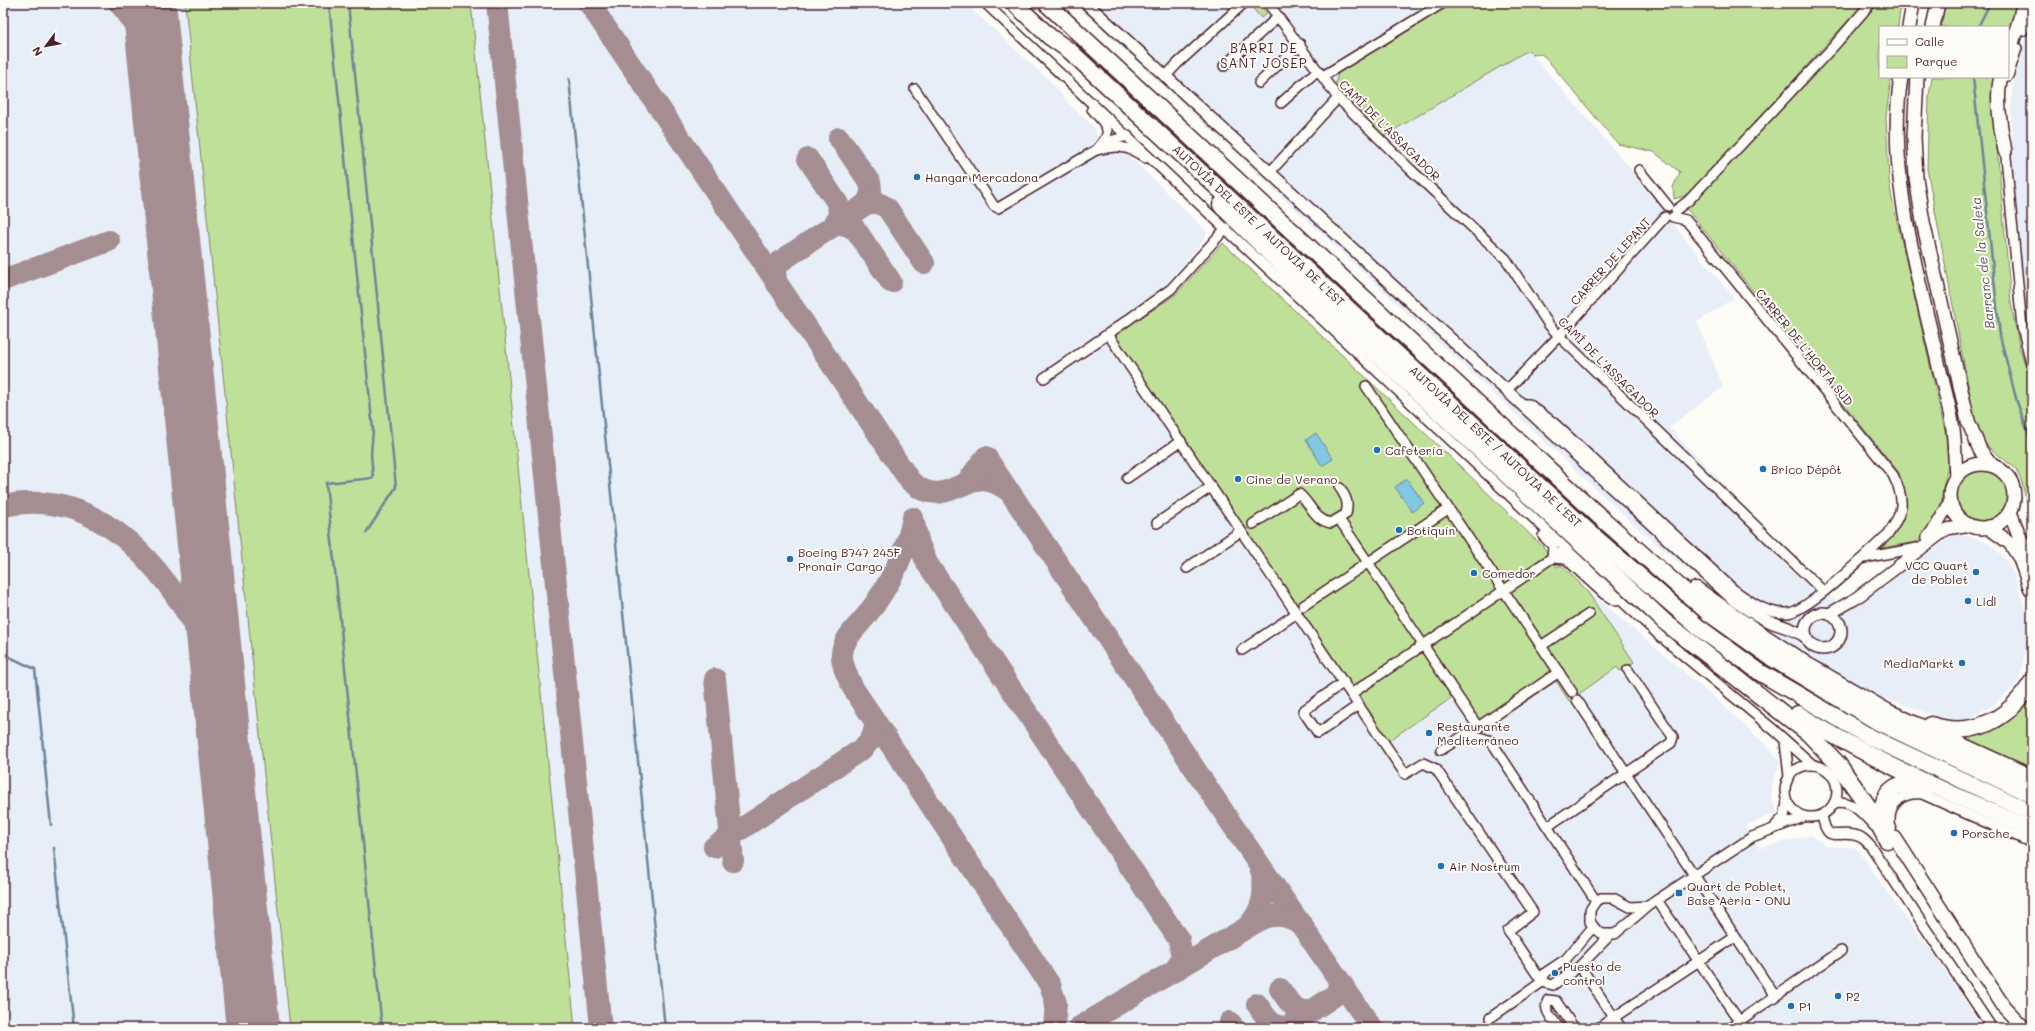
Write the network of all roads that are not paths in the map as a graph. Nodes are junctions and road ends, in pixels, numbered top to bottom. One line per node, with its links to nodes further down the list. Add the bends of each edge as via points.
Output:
1 (985, 3): 31 (street)
2 (1014, 3): 18 (highway, AUTOVÍA DEL ESTE / AUTOVIA DE L'EST)
3 (1046, 3): 54 (highway, AUTOVÍA DEL ESTE / AUTOVIA DE L'EST)
4 (1086, 3): 24 (street)
5 (1244, 3): 24 (street)
6 (1268, 3): 14 (street, CAMÍ DE L'ASSAGADOR)
7 (1443, 3): 22 (street)
8 (1871, 3): 43 (street, CARRER DE LEPANT, via 1688,201)
9 (1913, 3): 15 (main road)
10 (1929, 3): 16 (main road)
11 (1938, 3): 17 (main road)
12 (2023, 3): 20 (main road)
13 (2030, 3): 23 (street)
14 (1278, 17): 19 (street, CAMÍ DE L'ASSAGADOR); 21 (street)
15 (1909, 26)
16 (1925, 26)
17 (1933, 26)
18 (1050, 37): 93 (highway, via 1066,58 1299,282 1666,623); 109 (highway, AUTOVÍA DEL ESTE / AUTOVIA DE L'EST, via 1075,57 1589,532 1698,626 1761,673 1870,737)
19 (1300, 44): 22 (street, CAMÍ DE L'ASSAGADOR); 30 (street)
20 (2009, 53)
21 (1224, 66)
22 (1320, 73): 33 (street, CAMÍ DE L'ASSAGADOR); 34 (street)
23 (2009, 73)
24 (1166, 77): 41 (street)
25 (1901, 78): 55 (main road, via 1897,144 1900,182 1953,428)
26 (1917, 78): 38 (main road)
27 (1925, 78): 38 (main road, via 1920,135)
28 (2001, 78): 39 (main road, via 1999,103)
29 (2008, 78): 39 (street, via 2003,102)
30 (1259, 83)
31 (1073, 84): 35 (street); 36 (street, via 1106,124 1107,133)
32 (915, 89): 37 (street, via 994,206 998,208)
33 (1338, 98): 41 (street); 46 (street, CAMÍ DE L'ASSAGADOR, via 1506,259 1549,325)
34 (1281, 103)
35 (1128, 136): 36 (street); 42 (street)
36 (1102, 143): 37 (street)
37 (1096, 150): 42 (street, via 1119,146 1136,151)
38 (1914, 150): 53 (main road, via 1923,222 1968,421 1980,450)
39 (2005, 151): 47 (street, via 2022,327)
40 (1639, 170): 43 (street)
41 (1270, 172): 50 (street)
42 (1187, 191): 44 (street)
43 (1672, 211): 46 (street, CARRER DE LEPANT); 72 (street, CARRER DE L'HORTA SUD, via 1686,220 1893,475 1900,488 1902,505 1898,520 1889,533)
44 (1226, 228): 45 (street, via 1171,289); 57 (street)
45 (1108, 334): 48 (street); 52 (street)
46 (1559, 336): 50 (street, CARRER DE LEPANT); 79 (street, CAMÍ DE L'ASSAGADOR)
47 (2032, 367)
48 (1044, 378)
49 (1366, 386): 61 (street)
50 (1507, 390): 51 (street)
51 (1522, 404): 79 (street, via 1529,404 1554,423 1734,590 1763,609 1787,613 1805,606); 84 (street, via 1735,601)
52 (1180, 441): 56 (street); 58 (street)
53 (1991, 464): 55 (main road, via 1971,465); 62 (main road, via 2000,468 2012,484 2015,493)
54 (1552, 471): 99 (highway, via 1602,508 1691,586 1732,616 1806,664); 106 (highway, AUTOVÍA DEL ESTE / AUTOVIA DE L'EST, via 1710,614 1772,658 1878,722)
55 (1956, 477): 60 (main road, via 1952,485)
56 (1127, 478)
57 (1492, 479): 69 (street); 71 (street, via 1519,512 1552,544)
58 (1211, 487): 64 (street); 68 (street)
59 (1340, 488): 63 (street, via 1348,507 1346,514)
60 (1950, 502): 66 (main road, via 1954,512); 70 (street, via 1935,528)
61 (1448, 509): 73 (street); 78 (street)
62 (2010, 512): 67 (main road, via 2005,519); 74 (main road)
63 (1339, 519): 65 (street, via 1331,523 1324,522 1299,494); 73 (street)
64 (1157, 524)
65 (1253, 524)
66 (1970, 526): 67 (main road); 70 (street, via 1947,529)
67 (1988, 528): 74 (main road, via 2010,543)
68 (1242, 531): 75 (street); 82 (street)
69 (1567, 550): 71 (street); 81 (street)
70 (1914, 551): 72 (street, via 1883,553); 80 (street)
71 (1552, 558): 78 (street); 81 (street, via 1566,559 1604,594)
72 (1861, 559): 79 (street)
73 (1368, 562): 82 (street); 89 (street)
74 (2029, 562): 76 (main road); 77 (highway)
75 (1187, 568)
76 (2032, 577)
77 (2032, 588)
78 (1503, 591): 89 (street); 90 (street)
79 (1823, 591)
80 (1855, 599): 85 (street); 87 (street)
81 (1626, 606): 100 (street)
82 (1300, 609): 91 (street); 95 (street)
83 (1589, 614): 90 (street)
84 (1755, 614): 86 (street, via 1779,621); 88 (street, via 1791,627)
85 (1828, 614): 86 (street, via 1816,614); 87 (street, via 1838,621)
86 (1807, 622): 88 (street)
87 (1840, 626): 88 (street, via 1839,639 1831,647 1814,646)
88 (1806, 637)
89 (1424, 645): 94 (street, via 1478,727); 97 (street)
90 (1541, 646): 94 (street)
91 (1242, 650)
92 (1628, 670): 103 (street, via 1673,737 1671,743)
93 (1727, 670): 112 (highway, via 1816,725 1916,777); 116 (highway, via 1808,733 1838,764)
94 (1559, 672): 103 (street)
95 (1344, 682): 97 (street); 98 (street, via 1302,710 1318,733)
96 (2032, 682): 99 (highway, via 2022,698 2007,713 1982,726 1965,730 1946,730)
97 (1351, 694): 98 (street)
98 (1359, 705): 131 (street, via 1405,774 1423,763 1436,769 1533,912 1508,931)
99 (1878, 705): 105 (highway, via 1914,726)
100 (1785, 742): 102 (street); 104 (street)
101 (1441, 750): 113 (street, via 1468,733 1491,741)
102 (1813, 765): 104 (street, via 1800,768); 108 (street, via 1829,772 1834,779 1837,787)
103 (1626, 773): 113 (street); 118 (street)
104 (1789, 776): 107 (street, via 1785,794)
105 (2032, 778)
106 (2032, 795)
107 (1787, 802): 111 (street, via 1791,808); 114 (street, via 1784,818)
108 (1834, 803): 110 (street, via 1830,810); 116 (street, via 1848,803 1855,807)
109 (2032, 813)
110 (1822, 815): 111 (street, via 1810,818); 141 (street, via 1824,827 1831,834 1854,835 1864,839 1872,848)
111 (1804, 816): 114 (street)
112 (2007, 818): 115 (highway); 116 (highway, via 1992,816 1920,785 1907,784 1890,790 1882,807)
113 (1548, 826): 120 (street)
114 (1774, 828): 118 (street, via 1752,837)
115 (2032, 830)
116 (1891, 839): 117 (street, via 1892,808 1901,798 1914,793 1928,796); 142 (main road, via 1996,1008); 143 (main road, via 2004,1007)
117 (2032, 843)
118 (1694, 877): 119 (street); 126 (street)
119 (1657, 900): 122 (street); 129 (street)
120 (1596, 901): 121 (street, via 1607,897); 123 (street, via 1590,910 1590,922)
121 (1623, 904): 122 (street, via 1630,907); 124 (street, via 1627,915)
122 (1648, 906): 124 (street)
123 (1593, 927): 125 (street, via 1597,932); 128 (street)
124 (1624, 927): 125 (street)
125 (1610, 935): 130 (street)
126 (1734, 937): 129 (street); 132 (street)
127 (1842, 951): 132 (street)
128 (1566, 959): 130 (street); 131 (street, via 1545,973)
129 (1699, 961): 134 (street); 135 (street)
130 (1577, 968): 131 (street, via 1553,984); 134 (street)
131 (1542, 982): 133 (street)
132 (1775, 996): 135 (street)
133 (1490, 1018)
134 (1614, 1018): 138 (street); 139 (street)
135 (1742, 1025): 140 (street)
136 (1559, 1028): 137 (street, via 1546,1009 1548,1000 1556,1001)
137 (1574, 1028)
138 (1598, 1028)
139 (1621, 1028)
140 (1729, 1028)
141 (1992, 1028)
142 (2013, 1028)
143 (2024, 1028)

